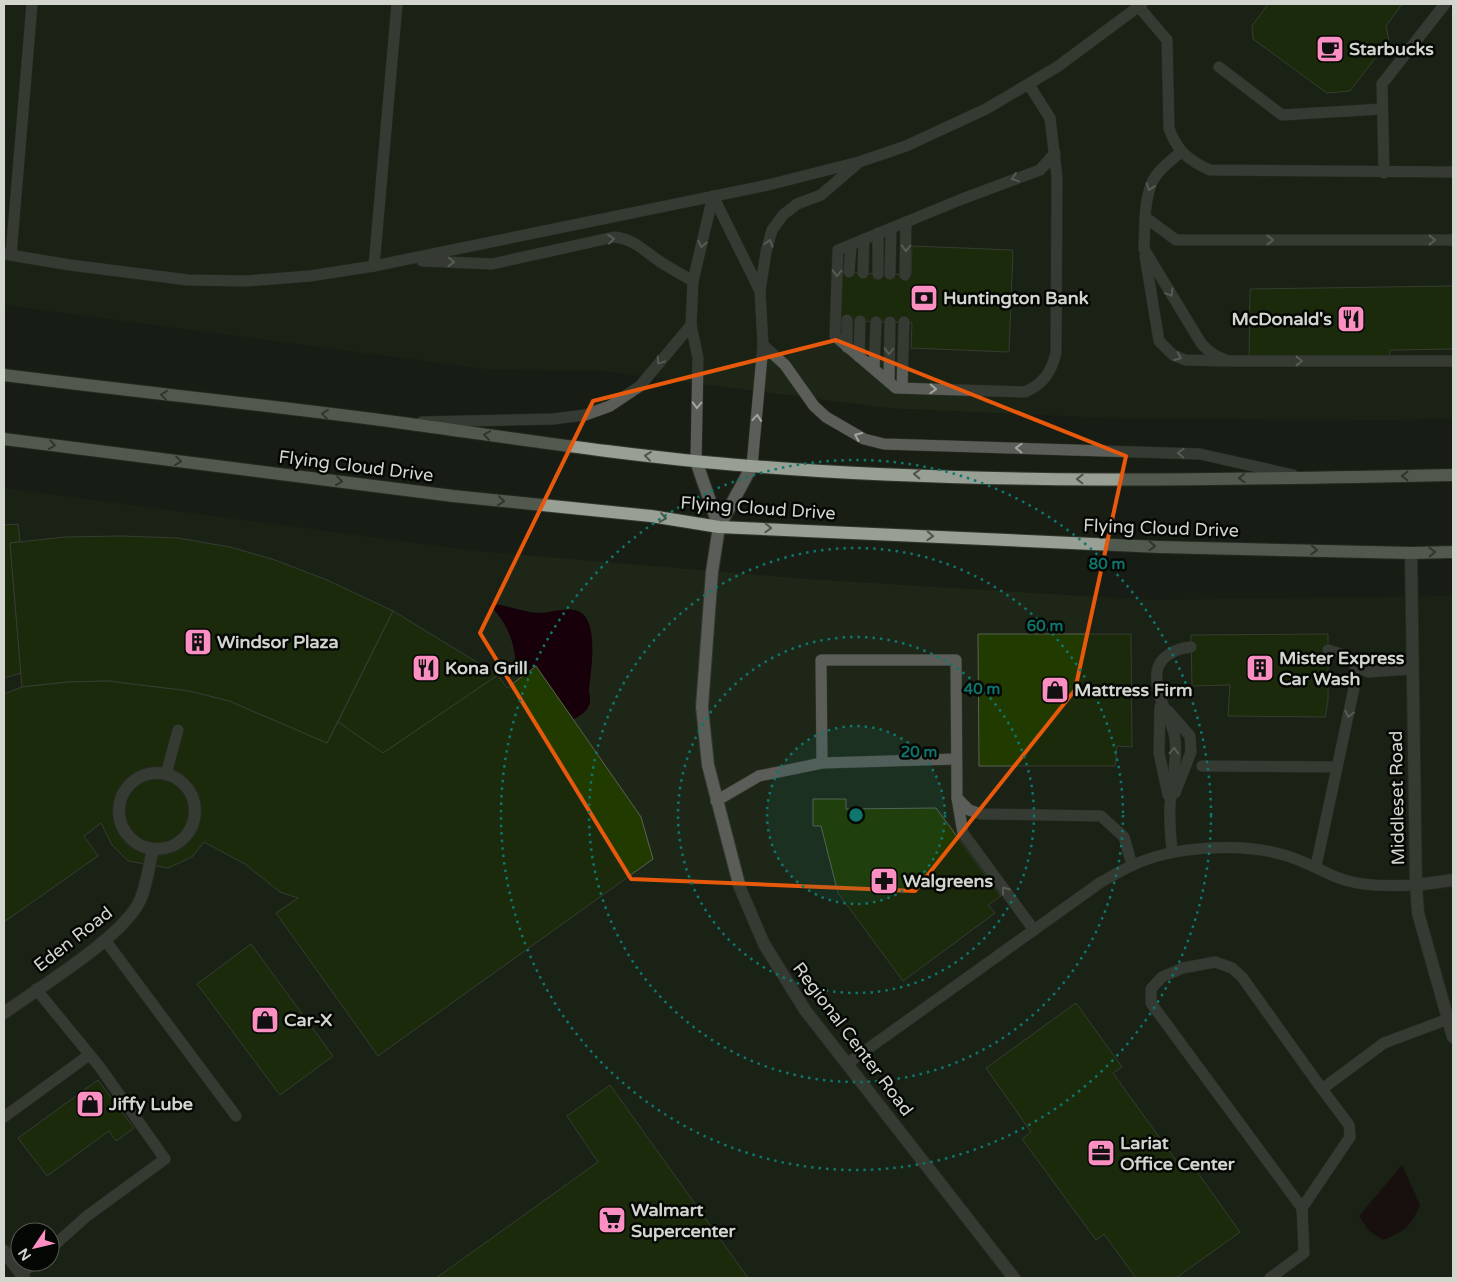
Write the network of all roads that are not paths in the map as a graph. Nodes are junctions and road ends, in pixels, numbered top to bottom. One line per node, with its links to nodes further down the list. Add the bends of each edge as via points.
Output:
1 (32, 4): 22 (lane)
2 (397, 4): 24 (lane)
3 (1445, 4): 7 (lane, via 1382,84)
4 (1140, 5): 6 (lane); 8 (lane, via 1167,40 1169,128 1173,142)
5 (1219, 67): 7 (lane, via 1282,114)
6 (1029, 85): 9 (lane, via 1050,118); 10 (lane, via 906,146)
7 (1382, 109): 12 (lane)
8 (1181, 152): 12 (lane, via 1210,170); 14 (lane, one-way to 14, via 1152,179)
9 (1055, 153): 15 (lane, one-way to 15, via 1040,170); 46 (lane, one-way to 9, via 1024,392 1038,386 1047,377 1056,353)
10 (859, 162): 13 (lane, via 768,186); 31 (lane, one-way to 10, via 772,230 783,215 797,204 821,195)
11 (1453, 172): 12 (lane)
12 (1384, 173)
13 (713, 196): 23 (lane); 30 (lane, one-way to 30); 31 (lane)
14 (1145, 217): 19 (lane, one-way to 19, via 1176,240); 21 (lane)
15 (906, 222): 16 (lane); 29 (lane, one-way to 29)
16 (891, 228): 17 (lane); 28 (lane)
17 (878, 234): 18 (lane); 27 (lane)
18 (864, 239): 20 (lane); 26 (lane)
19 (1453, 240)
20 (851, 245): 25 (lane); 39 (lane, one-way to 39, via 838,250 835,336)
21 (1144, 249): 41 (lane, one-way to 41, via 1201,344 1207,351); 41 (lane, one-way to 41, via 1159,341 1173,355 1185,360)
22 (7, 255): 24 (lane, via 188,280 246,281)
23 (403, 260): 24 (lane); 30 (lane, one-way to 30, via 492,264 614,237 626,238)
24 (374, 266)
25 (849, 272)
26 (863, 273)
27 (878, 274)
28 (890, 274)
29 (905, 275)
30 (693, 281): 37 (lane)
31 (760, 291): 38 (lane)
32 (847, 320): 39 (lane)
33 (860, 321): 40 (lane)
34 (876, 322): 43 (lane)
35 (890, 322): 45 (lane, one-way to 45)
36 (904, 322): 46 (lane)
37 (691, 324): 47 (lane, one-way to 47, via 640,386 610,406 585,415); 49 (lane, one-way to 49, via 698,358)
38 (763, 345): 50 (lane, one-way to 38); 52 (lane, one-way to 38, via 1200,454 884,444 864,439 826,417 814,406 785,365)
39 (848, 347): 40 (lane)
40 (859, 357): 43 (lane)
41 (1229, 361): 42 (lane, one-way to 42)
42 (1453, 361)
43 (874, 369): 45 (lane)
44 (4, 375): 47 (main road, one-way to 44)
45 (889, 381): 46 (lane, via 896,388)
46 (902, 388)
47 (401, 423): 49 (main road, one-way to 47)
48 (4, 439): 53 (main road, Flying Cloud Drive, one-way to 53)
49 (696, 461): 50 (main road); 53 (street, Regional Center Road)
50 (752, 466): 52 (main road, one-way to 50, via 1183,480 998,477); 53 (street, Regional Center Road)
51 (1453, 475): 52 (main road, one-way to 52)
52 (1298, 476)
53 (719, 526): 55 (main road, Flying Cloud Drive, one-way to 55, via 1159,547); 67 (street, Regional Center Road, via 712,572 702,707 707,758)
54 (1453, 552): 55 (main road, Flying Cloud Drive, one-way to 54)
55 (1412, 553): 59 (street, Middleset Road)
56 (1191, 647): 69 (lane, one-way to 56, via 1170,807 1175,737 1160,703 1157,672 1160,663 1176,650)
57 (1328, 650): 58 (lane, via 1344,655)
58 (1356, 666): 59 (lane, via 1368,672); 64 (lane, one-way to 64)
59 (1414, 669): 73 (street, Middleset Road)
60 (178, 730): 65 (lane)
61 (956, 759): 62 (lane); 62 (lane, via 956,660 821,660); 66 (lane)
62 (822, 763): 67 (lane, via 759,776)
63 (1202, 766): 64 (lane)
64 (1337, 767): 71 (lane)
65 (166, 774): 68 (street, via 177,779 192,796 195,820 184,839 164,849); 68 (street, via 142,776 132,783 120,804 123,828 130,838)
66 (957, 798): 70 (lane, via 969,810 981,814 1100,816 1124,837); 74 (lane, one-way to 66, via 963,833)
67 (716, 801): 81 (street, Regional Center Road, via 740,888 764,944 806,1010)
68 (152, 849): 75 (street, Eden Road, via 141,898 125,922)
69 (1172, 852): 70 (lane); 71 (lane, via 1247,847)
70 (1132, 865): 74 (lane, via 1101,882)
71 (1316, 866): 73 (lane, via 1337,878 1374,886)
72 (1453, 880): 73 (street)
73 (1416, 886): 78 (street, Middleset Road, via 1418,913)
74 (1034, 930): 81 (lane)
75 (106, 940): 76 (street, Eden Road); 83 (lane)
76 (36, 990): 77 (street, Eden Road); 80 (lane)
77 (4, 1013)
78 (1448, 1019): 79 (street, Middleset Road); 82 (lane, via 1384,1043)
79 (1453, 1037)
80 (89, 1055): 84 (lane); 86 (lane, via 165,1159 87,1216)
81 (848, 1063): 89 (street, Regional Center Road)
82 (1322, 1089): 85 (lane, via 1349,1125 1350,1137); 85 (lane, via 1242,977 1232,968 1215,962 1183,968 1162,977 1151,989 1151,1003)
83 (236, 1116)
84 (4, 1117)
85 (1302, 1208): 90 (lane, via 1304,1253)
86 (60, 1240)
87 (4, 1251): 88 (street)
88 (23, 1276)
89 (1014, 1278)
90 (1270, 1278)

